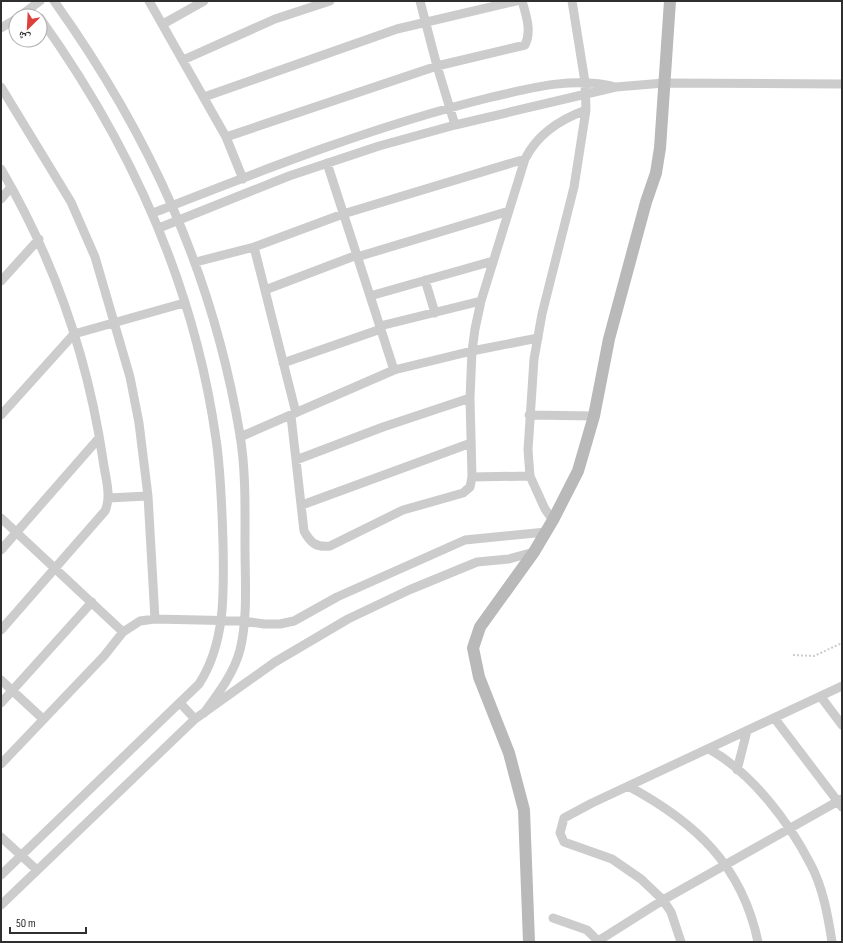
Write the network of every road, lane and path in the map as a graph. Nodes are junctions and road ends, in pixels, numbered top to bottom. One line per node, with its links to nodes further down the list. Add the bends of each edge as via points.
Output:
1 (40, 1): 11 (street)
2 (54, 1): 36 (street, via 114,91 145,146)
3 (149, 1): 13 (street)
4 (204, 1): 13 (street)
5 (330, 1): 15 (street, via 275,18)
6 (420, 1): 12 (street)
7 (516, 1): 12 (street)
8 (522, 1): 16 (street, via 529,28 525,45)
9 (572, 1): 17 (street)
10 (670, 1): 18 (street)
11 (30, 4)
12 (426, 22): 16 (street); 23 (street, via 397,29)
13 (163, 24): 15 (street)
14 (48, 30): 38 (street, via 97,102)
15 (182, 60): 23 (street)
16 (437, 66): 24 (street); 27 (street)
17 (585, 82): 21 (street); 22 (street); 24 (street, via 548,86)
18 (664, 83): 19 (street); 21 (street); 65 (street, via 656,173 609,339)
19 (842, 84)
20 (1, 87): 54 (street, via 71,202 96,257)
21 (616, 87): 22 (street)
22 (586, 94): 25 (street); 26 (street)
23 (204, 97): 27 (street)
24 (449, 108): 26 (street); 28 (street)
25 (586, 110): 30 (street, via 566,118 548,131); 57 (street, via 574,187)
26 (455, 125): 29 (street)
27 (226, 137): 33 (street)
28 (337, 144): 29 (street); 33 (street)
29 (343, 158): 31 (street)
30 (525, 159): 37 (street); 39 (street)
31 (327, 163): 39 (street); 40 (street)
32 (1, 169): 34 (street)
33 (243, 178): 36 (street)
34 (12, 187): 35 (street); 42 (street)
35 (1, 199)
36 (173, 205): 38 (street); 40 (street)
37 (509, 210): 44 (street); 45 (street)
38 (153, 213): 41 (street)
39 (343, 214): 43 (street); 44 (street)
40 (179, 218): 41 (street); 46 (street)
41 (159, 228): 52 (street)
42 (39, 239): 48 (street); 56 (street)
43 (254, 247): 46 (street); 49 (street)
44 (357, 256): 49 (street); 50 (street)
45 (494, 261): 47 (street); 51 (street)
46 (196, 262): 66 (street, via 229,380)
47 (425, 280): 50 (street); 53 (street)
48 (1, 281)
49 (265, 290): 59 (street)
50 (370, 296): 55 (street)
51 (481, 302): 53 (street); 58 (street)
52 (184, 303): 54 (street); 84 (street, via 207,386 216,440 222,510 224,587)
53 (435, 313): 55 (street)
54 (115, 322): 56 (street); 72 (street, via 139,423)
55 (380, 328): 59 (street); 60 (street)
56 (74, 334): 63 (street); 67 (street)
57 (538, 338): 58 (street); 64 (street)
58 (472, 351): 60 (street); 61 (street)
59 (283, 363): 62 (street)
60 (394, 370): 62 (street)
61 (470, 398): 68 (street); 69 (street)
62 (294, 414): 66 (street); 69 (street)
63 (1, 415)
64 (529, 415): 65 (street); 70 (street)
65 (594, 416): 76 (street, via 578,471)
66 (240, 437): 85 (street, via 245,506)
67 (99, 438): 73 (street); 77 (street)
68 (471, 442): 71 (street); 74 (street)
69 (296, 460): 74 (street)
70 (530, 476): 71 (street); 76 (street)
71 (472, 477): 74 (street, via 470,487 463,493 403,510 330,546 319,546 307,537)
72 (148, 496): 73 (street); 83 (street)
73 (108, 498): 81 (street, via 105,511)
74 (302, 505)
75 (1, 518): 77 (street)
76 (553, 520): 78 (street)
77 (17, 532): 79 (street); 81 (street)
78 (546, 532): 80 (street); 85 (street, via 465,540 344,594 294,621 280,624)
79 (1, 550)
80 (534, 552): 96 (street, via 509,559 477,562 348,619 275,662); 116 (street, via 480,626 473,648 479,677 509,753 524,810)
81 (56, 569): 82 (street); 86 (street)
82 (92, 602): 87 (street); 92 (street)
83 (155, 619): 84 (street); 87 (street, via 140,621)
84 (221, 620): 85 (street); 95 (street, via 209,668 199,684)
85 (243, 621): 96 (street, via 240,651 232,670)
86 (1, 630)
87 (123, 632): 97 (street, via 104,656)
88 (842, 642): 89 (path, via 814,656)
89 (793, 655)
90 (1, 680): 92 (street)
91 (842, 686): 93 (street)
92 (12, 690): 94 (street); 97 (street)
93 (821, 697): 99 (street); 100 (street)
94 (1, 703)
95 (180, 704): 98 (street); 109 (street)
96 (204, 713): 98 (street)
97 (43, 719): 103 (street)
98 (195, 719): 111 (street)
99 (775, 719): 101 (street); 106 (street)
100 (842, 725)
101 (747, 731): 102 (street); 104 (street)
102 (709, 749): 104 (street); 105 (street)
103 (1, 764)
104 (737, 770): 107 (street, via 780,814)
105 (628, 786): 110 (street, via 658,803 690,827); 113 (street, via 564,818 560,830 561,838 568,844 612,859 641,879)
106 (841, 802): 107 (street)
107 (789, 828): 110 (street); 120 (street, via 812,866 826,907)
108 (1, 837): 109 (street)
109 (21, 855): 111 (street); 112 (street)
110 (726, 864): 113 (street); 119 (street, via 750,912)
111 (37, 870): 114 (street)
112 (1, 875)
113 (663, 900): 117 (street); 118 (street, via 671,912)
114 (1, 905)
115 (553, 918): 117 (street, via 586,930)
116 (529, 942)
117 (598, 942)
118 (681, 942)
119 (758, 942)
120 (832, 942)

